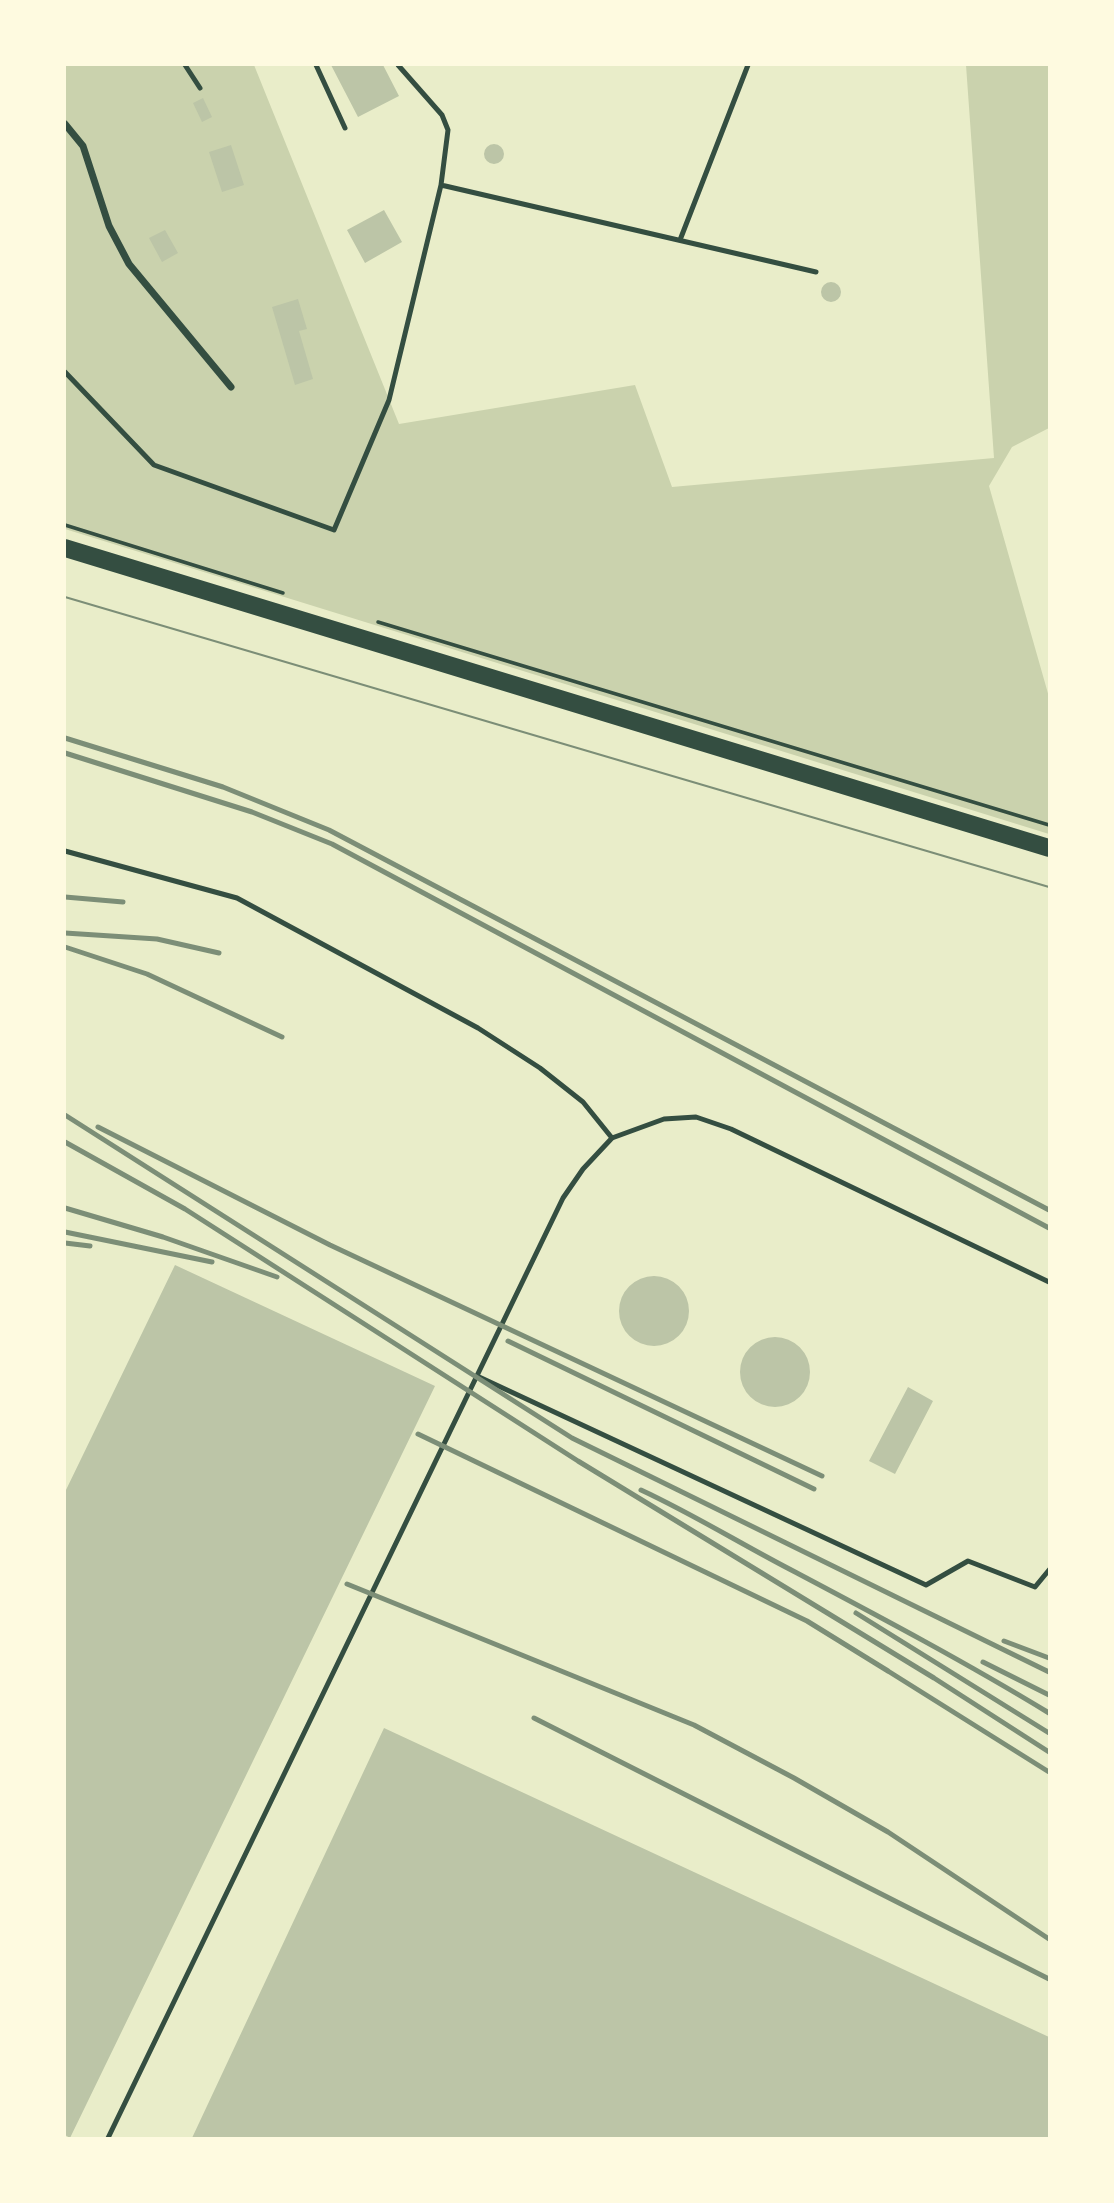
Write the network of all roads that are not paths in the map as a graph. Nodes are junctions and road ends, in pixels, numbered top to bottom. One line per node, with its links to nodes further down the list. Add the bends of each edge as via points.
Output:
1 (185, 65): 5 (lane)
2 (316, 65): 7 (lane)
3 (398, 65): 8 (lane, via 442,115 448,130)
4 (748, 65): 9 (lane)
5 (200, 89)
6 (65, 124): 12 (street, via 83,145 109,226 129,264)
7 (345, 128)
8 (441, 185): 9 (lane); 11 (lane, via 389,400 334,530 154,465)
9 (680, 240): 10 (lane)
10 (816, 272)
11 (65, 372)
12 (231, 387)
13 (65, 548): 14 (main road)
14 (1049, 848)
15 (65, 851): 16 (lane, via 237,898 478,1028 583,1102)
16 (612, 1138): 17 (lane, via 664,1119 696,1116); 18 (lane, via 563,1198)
17 (1049, 1282)
18 (477, 1376): 19 (lane, via 926,1585 968,1561 1035,1587); 20 (lane)
19 (1049, 1570)
20 (108, 2138)

